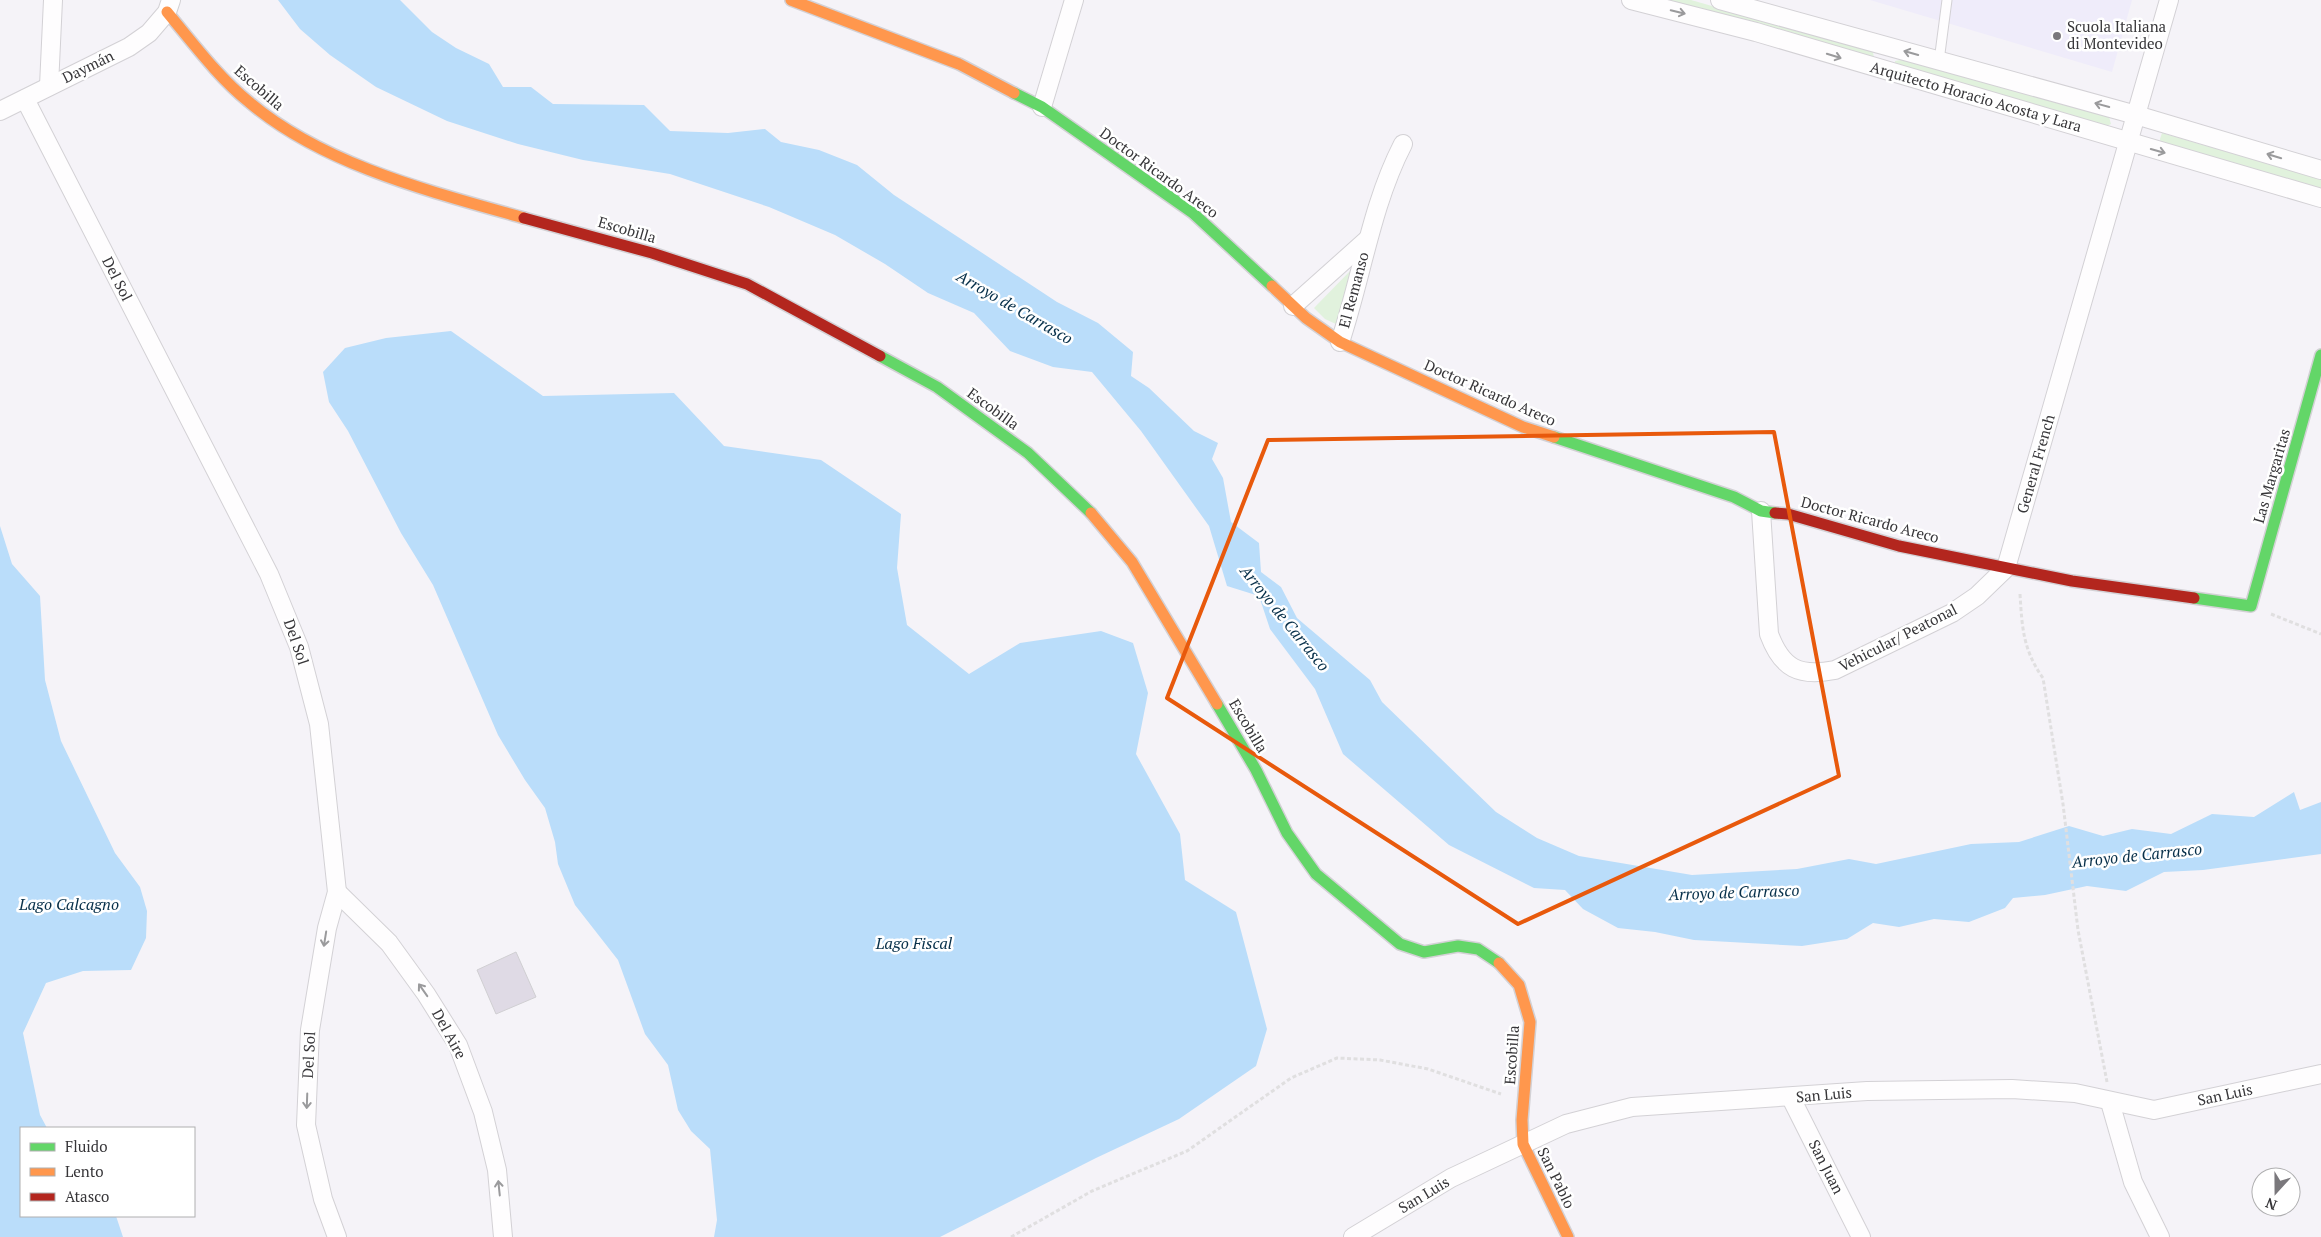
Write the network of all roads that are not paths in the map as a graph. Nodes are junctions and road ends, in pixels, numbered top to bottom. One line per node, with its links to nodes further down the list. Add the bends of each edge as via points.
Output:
1 (53, 0): 12 (street)
2 (791, 0): 14 (street, Doctor Ricardo Areco, via 959,64)
3 (1074, 0): 14 (street)
4 (1631, 0): 11 (street, Arquitecto Horacio Acosta y Lara, one-way to 11, via 1756,32)
5 (1720, 0): 9 (street, Arquitecto Horacio Acosta y Lara)
6 (1947, 0): 10 (lane)
7 (2169, 0): 16 (street, General French)
8 (169, 6): 12 (street, Daymán, via 149,33 130,47); 31 (street, Escobilla, via 214,68 248,102 290,133 379,174 747,284 937,387 1028,453 1094,515 1132,562 1256,770 1287,834 1316,874 1400,944 1424,952 1458,946 1478,949 1503,966 1519,985 1530,1022)
9 (1884, 46): 10 (street, Arquitecto Horacio Acosta y Lara, one-way to 9); 11 (street)
10 (1939, 61): 16 (street, Arquitecto Horacio Acosta y Lara, one-way to 10)
11 (1877, 69): 17 (street, Arquitecto Horacio Acosta y Lara)
12 (49, 86): 13 (street, Daymán)
13 (25, 99): 15 (street, Daymán); 28 (street, Del Sol, via 285,611 299,647 319,724)
14 (1042, 107): 22 (street, Doctor Ricardo Areco, via 1193,213)
15 (0, 111)
16 (2136, 115): 17 (street, General French); 19 (street, Arquitecto Horacio Acosta y Lara, one-way to 16)
17 (2128, 142): 20 (street, Arquitecto Horacio Acosta y Lara, one-way to 20); 26 (street, General French)
18 (1403, 144): 21 (street, El Remanso)
19 (2321, 170)
20 (2321, 198)
21 (1368, 239): 22 (street, El Remanso); 23 (street, El Remanso)
22 (1293, 306): 23 (street, Doctor Ricardo Areco)
23 (1340, 342): 25 (street, Doctor Ricardo Areco, via 1523,427 1734,497)
24 (2321, 355): 27 (street, Las Margaritas)
25 (1761, 511): 26 (street, Doctor Ricardo Areco, via 1788,514 1899,546); 26 (street, Vehicular/ Peatonal, via 1769,634 1775,652 1799,672 1816,674 1835,670 1952,613 1977,596)
26 (2006, 568): 27 (street, Doctor Ricardo Areco, via 2072,581)
27 (2251, 606)
28 (337, 892): 34 (street, Del Sol, one-way to 34, via 327,928 310,1030 306,1125 323,1199); 35 (street, Del Aire, one-way to 28, via 497,1170 483,1112 458,1046 389,943)
29 (2321, 1074): 32 (street, San Luis, via 2154,1110)
30 (1791, 1098): 32 (street, San Luis, via 1867,1091 2012,1089 2075,1093); 33 (street, San Luis, via 1632,1107 1566,1124); 38 (street, San Juan)
31 (1523, 1101): 33 (street, San Pablo)
32 (2110, 1102): 39 (street, via 2132,1182)
33 (1523, 1144): 36 (street, San Luis, via 1451,1178); 37 (street, San Pablo)
34 (337, 1237)
35 (503, 1237)
36 (1353, 1237)
37 (1568, 1237)
38 (1861, 1237)
39 (2160, 1237)

